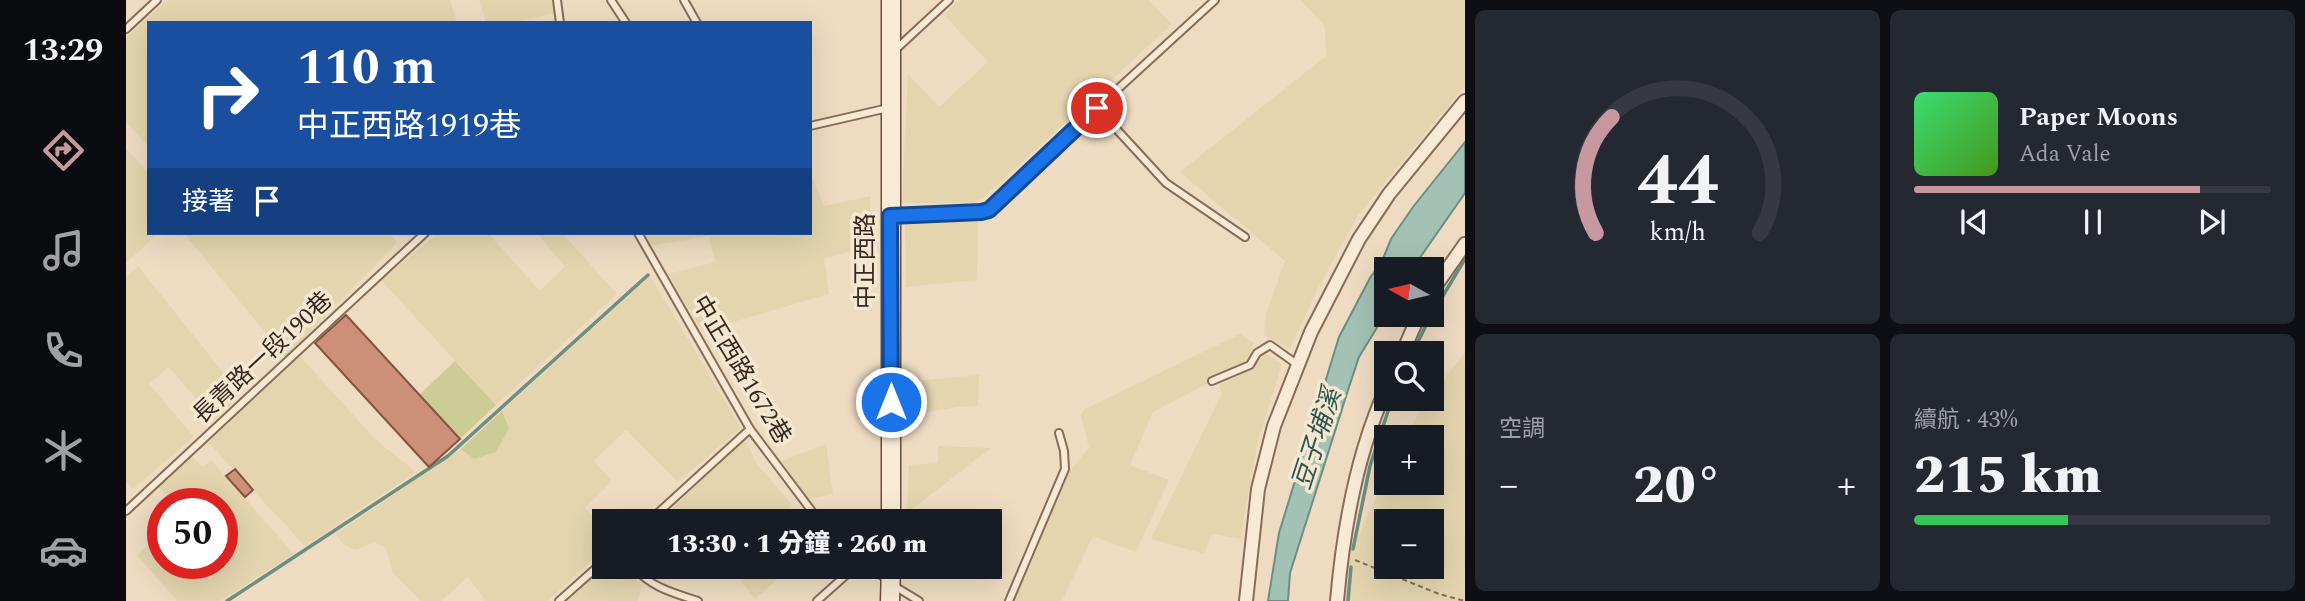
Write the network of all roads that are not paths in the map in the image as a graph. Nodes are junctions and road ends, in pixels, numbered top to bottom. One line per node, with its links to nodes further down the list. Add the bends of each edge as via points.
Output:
1 (157, 0): 11 (lane)
2 (557, 0): 8 (lane)
3 (611, 0): 9 (lane)
4 (684, 0): 10 (lane)
5 (891, 0): 12 (main road, 中正西路)
6 (950, 0): 12 (lane)
7 (1215, 0): 15 (lane)
8 (560, 21)
9 (625, 21)
10 (695, 21)
11 (126, 29)
12 (891, 53): 14 (main road, 中正西路)
13 (1465, 101): 23 (street, via 1397,183 1359,239 1325,300)
14 (890, 107): 16 (lane); 17 (main road, 中正西路)
15 (1097, 108): 17 (lane, via 989,210); 20 (lane, via 1166,183)
16 (812, 126)
17 (890, 216): 30 (main road, 中正西路)
18 (422, 235): 31 (lane, 長青路一段190巷)
19 (639, 235): 26 (lane, 中正西路1672巷)
20 (1245, 237)
21 (1465, 244): 22 (street)
22 (1444, 274)
23 (1298, 365): 24 (lane, via 1270,345 1257,352 1250,365); 41 (street, via 1274,426 1258,489)
24 (1212, 381)
25 (1377, 411): 42 (street, via 1357,481)
26 (750, 429): 28 (lane); 29 (lane, 中正西路1672巷)
27 (1059, 433): 40 (lane, via 1065,469)
28 (662, 509)
29 (810, 509)
30 (891, 509)
31 (126, 511)
32 (592, 572): 36 (lane)
33 (645, 579): 37 (lane)
34 (842, 579): 38 (lane)
35 (891, 584): 39 (lane)
36 (559, 601)
37 (698, 601)
38 (817, 601)
39 (919, 601)
40 (1009, 601)
41 (1246, 601)
42 (1336, 601)

